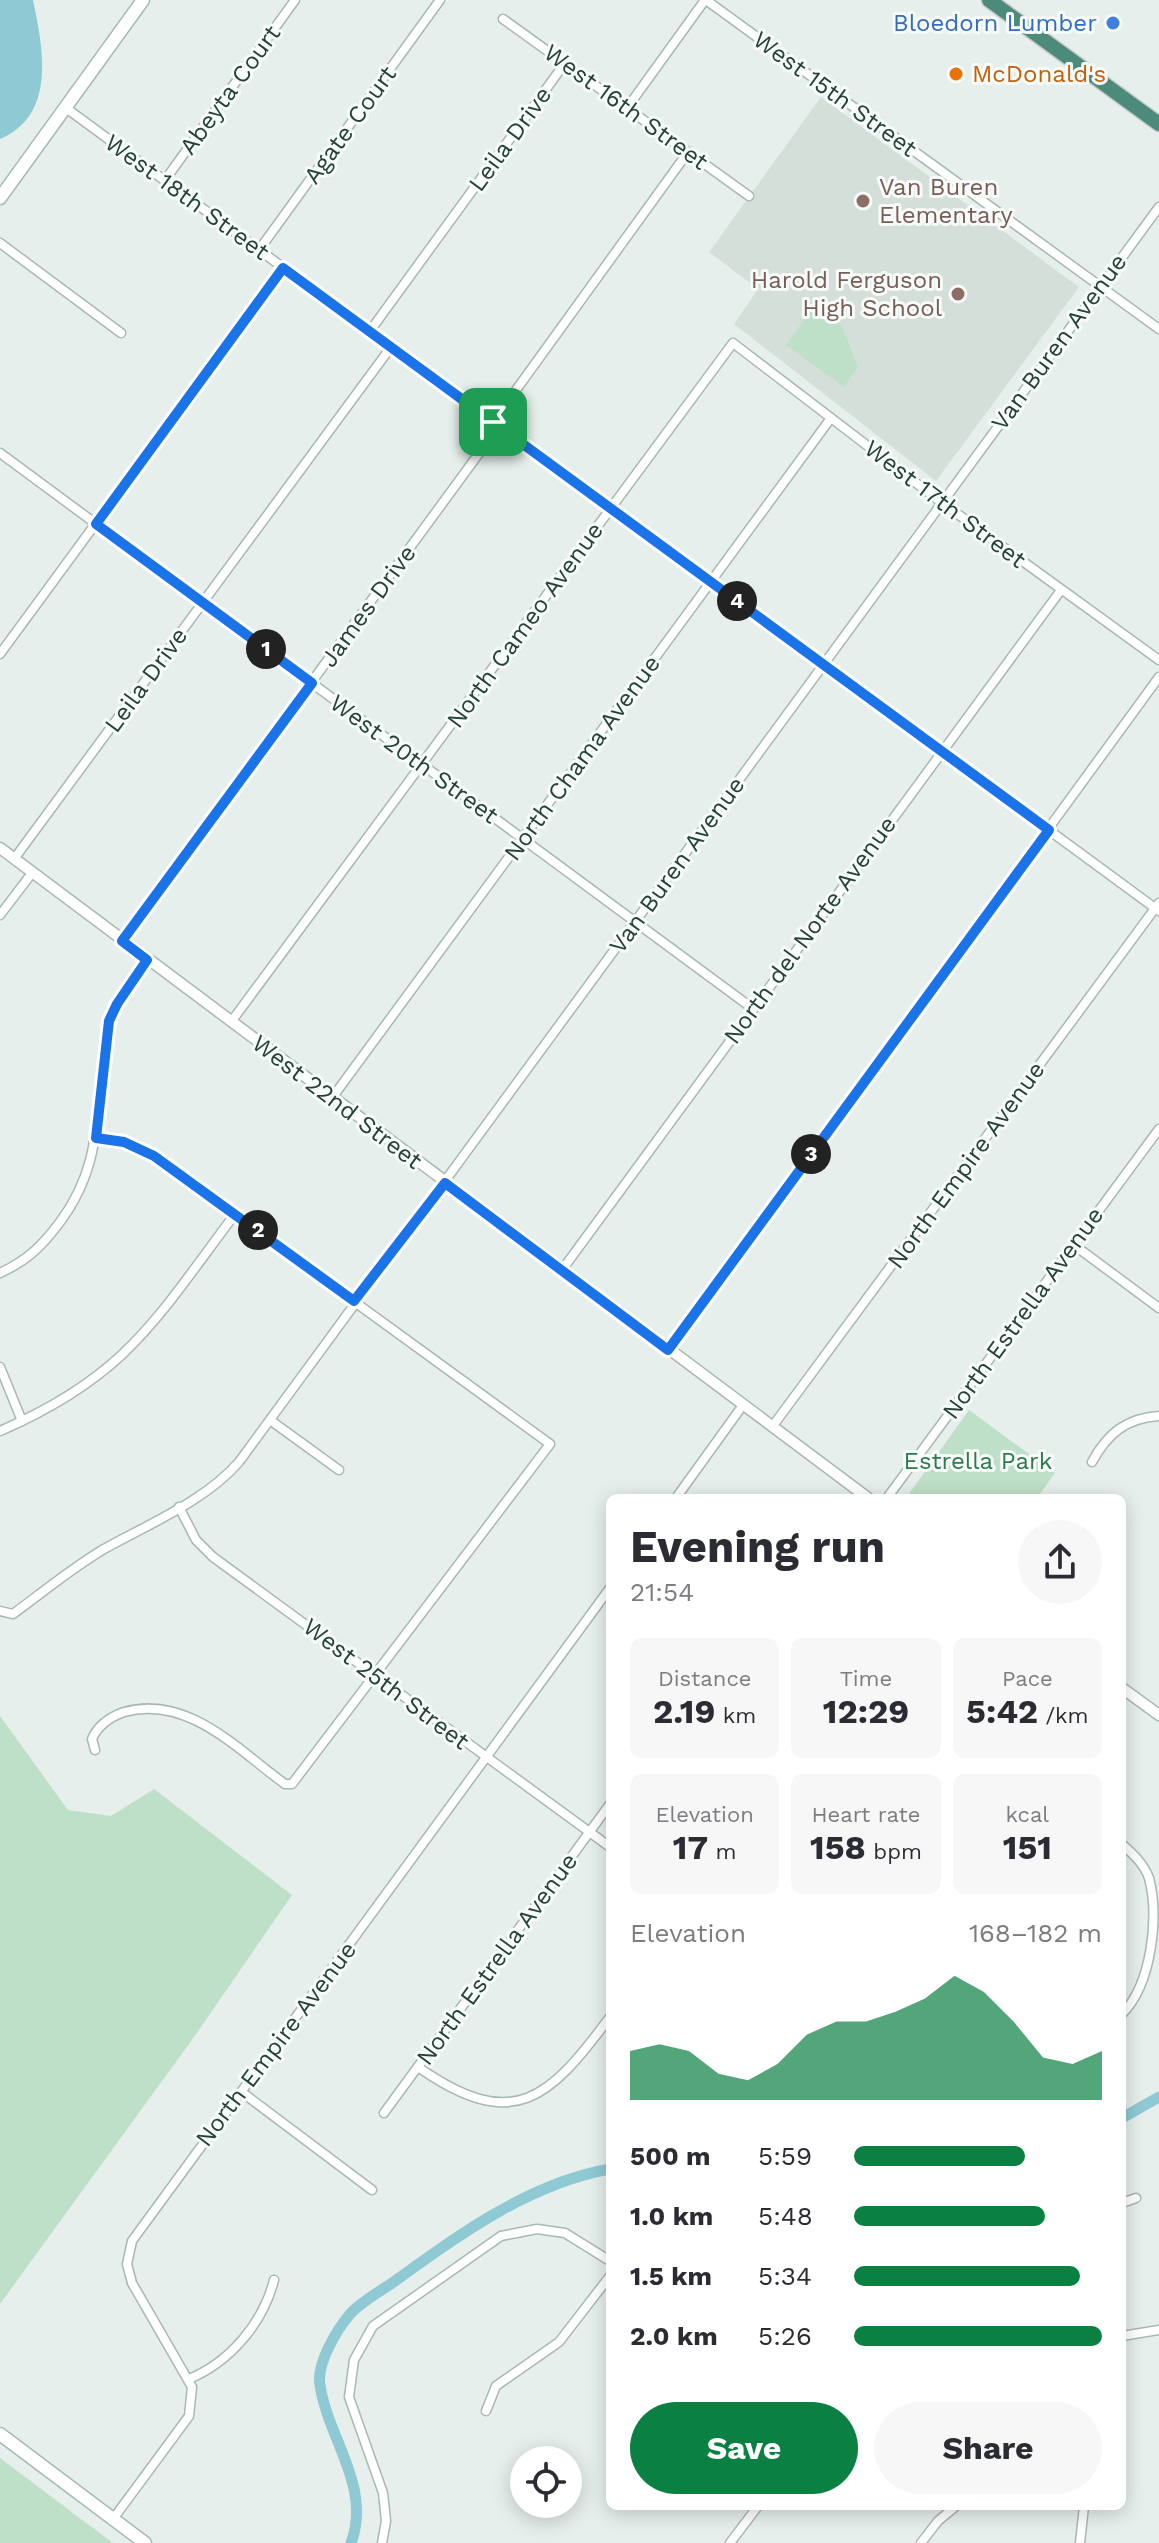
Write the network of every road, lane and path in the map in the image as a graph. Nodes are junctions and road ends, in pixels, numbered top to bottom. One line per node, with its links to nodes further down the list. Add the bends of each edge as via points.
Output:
1 (143, 0): 8 (main road)
2 (295, 0): 12 (street, Abeyta Court)
3 (440, 0): 17 (street, Agate Court)
4 (705, 0): 9 (street); 19 (street, West 15th Street)
5 (989, 0): 10 (highway)
6 (503, 19): 7 (street, West 16th Street)
7 (565, 63): 9 (street, West 16th Street); 21 (street, Leila Drive)
8 (66, 108): 12 (street, West 18th Street); 14 (main road)
9 (627, 108): 11 (street, West 16th Street)
10 (1159, 124)
11 (688, 152): 13 (street, West 16th Street); 26 (street, James Drive)
12 (165, 180): 17 (street, West 18th Street)
13 (749, 196)
14 (0, 198)
15 (1159, 207): 19 (street, Van Buren Avenue)
16 (0, 243): 22 (street)
17 (259, 250): 18 (street, West 18th Street)
18 (283, 268): 21 (street, West 18th Street); 30 (street)
19 (1100, 286): 20 (street, West 15th Street); 28 (street, Van Buren Avenue)
20 (1159, 329)
21 (370, 331): 24 (street, West 18th Street)
22 (121, 333)
23 (733, 343): 25 (street, West 17th Street); 29 (street, North Cameo Avenue)
24 (391, 347): 26 (street, West 18th Street); 33 (street, Leila Drive)
25 (831, 418): 28 (street, West 17th Street); 31 (street, North Chama Avenue)
26 (496, 424): 29 (street, West 18th Street); 38 (street, James Drive)
27 (0, 453): 30 (street, West 20th Street)
28 (941, 502): 32 (street, West 17th Street); 36 (street, Van Buren Avenue)
29 (611, 508): 31 (street, West 18th Street); 40 (street, North Cameo Avenue)
30 (96, 524): 33 (street, West 20th Street); 34 (street)
31 (711, 582): 36 (street, West 18th Street); 42 (street, North Chama Avenue)
32 (1061, 590): 35 (street, West 17th Street); 39 (street, North del Norte Avenue)
33 (203, 603): 38 (street, West 20th Street); 44 (street, Leila Drive)
34 (0, 654)
35 (1159, 660)
36 (824, 665): 39 (street, West 18th Street); 48 (street, Van Buren Avenue)
37 (1159, 677): 41 (street)
38 (312, 683): 40 (street, West 20th Street); 49 (street, James Drive)
39 (942, 752): 41 (street, West 18th Street); 51 (street, North del Norte Avenue)
40 (422, 765): 42 (street, West 20th Street); 52 (street, North Cameo Avenue)
41 (1049, 830): 46 (street, West 18th Street); 63 (street)
42 (523, 839): 48 (street, West 20th Street); 53 (street, North Chama Avenue)
43 (0, 848): 44 (street, West 22nd Street)
44 (14, 859): 45 (street, West 22nd Street)
45 (32, 873): 47 (street); 49 (street, West 22nd Street)
46 (1158, 907): 69 (street, North Empire Avenue)
47 (0, 915)
48 (635, 922): 51 (street, West 20th Street); 56 (street, Van Buren Avenue)
49 (122, 941): 50 (street, West 22nd Street)
50 (147, 960): 52 (street, West 22nd Street); 55 (street, via 109,1021)
51 (752, 1008): 59 (street, North del Norte Avenue)
52 (231, 1022): 53 (street, West 22nd Street)
53 (332, 1098): 56 (street, West 22nd Street)
54 (1159, 1129): 58 (street, North Estrella Avenue)
55 (96, 1138): 57 (street, via 124,1142 154,1156); 60 (street, via 91,1166 74,1202 32,1257)
56 (445, 1183): 59 (street, West 22nd Street); 61 (street, Van Buren Avenue)
57 (235, 1214): 61 (street); 68 (street, via 140,1340 70,1397)
58 (1074, 1245): 62 (street); 75 (street, North Estrella Avenue)
59 (562, 1270): 63 (street, West 22nd Street)
60 (0, 1273)
61 (354, 1301): 67 (street, Van Buren Avenue); 79 (street, via 550,1444)
62 (1159, 1308)
63 (668, 1350): 65 (street, West 22nd Street)
64 (0, 1367): 68 (street)
65 (743, 1405): 69 (street, West 22nd Street); 73 (street)
66 (1159, 1416): 71 (street, via 1119,1427)
67 (270, 1420): 72 (street); 76 (street, Van Buren Avenue, via 231,1472)
68 (22, 1421): 70 (street)
69 (772, 1427): 74 (street, West 22nd Street)
70 (0, 1431)
71 (1092, 1462)
72 (339, 1470)
73 (679, 1494)
74 (863, 1494)
75 (890, 1494)
76 (179, 1507): 78 (street, Van Buren Avenue, via 92,1557 13,1614); 79 (street, West 25th Street, via 196,1540 213,1557)
77 (606, 1593): 83 (street, North Empire Avenue)
78 (0, 1611)
79 (375, 1675): 82 (street, via 292,1784 207,1726 169,1711 132,1711 112,1718 94,1734); 83 (street, West 25th Street)
80 (1126, 1691): 81 (street)
81 (1159, 1715)
82 (95, 1750)
83 (486, 1758): 85 (street, West 25th Street); 91 (street, North Empire Avenue)
84 (606, 1810): 85 (street, North Estrella Avenue)
85 (590, 1832): 86 (street, West 25th Street); 90 (street, North Estrella Avenue)
86 (606, 1844)
87 (1126, 1849): 88 (street, via 1148,1874 1155,1908 1144,1974)
88 (1126, 2009)
89 (606, 2022): 90 (street, via 567,2074 525,2098 479,2100)
90 (418, 2067): 92 (street, North Estrella Avenue)
91 (243, 2093): 93 (street); 101 (street, North Empire Avenue, via 163,2195 128,2254 137,2293)
92 (384, 2113)
93 (372, 2190)
94 (1136, 2198): 95 (street)
95 (1126, 2202)
96 (606, 2259): 109 (street, via 565,2233 537,2229 501,2236 373,2326 354,2360 349,2397 383,2493)
97 (274, 2280): 101 (street, via 268,2305 226,2358)
98 (606, 2281): 102 (street, via 559,2342 496,2386)
99 (1159, 2330): 100 (street)
100 (1126, 2335)
101 (189, 2379): 107 (street, via 189,2416)
102 (486, 2411)
103 (0, 2434): 107 (main road)
104 (755, 2510): 110 (street)
105 (951, 2510): 111 (street)
106 (1084, 2510): 112 (street)
107 (113, 2519): 108 (main road)
108 (145, 2543)
109 (382, 2543)
110 (730, 2543)
111 (921, 2543)
112 (1080, 2543)

